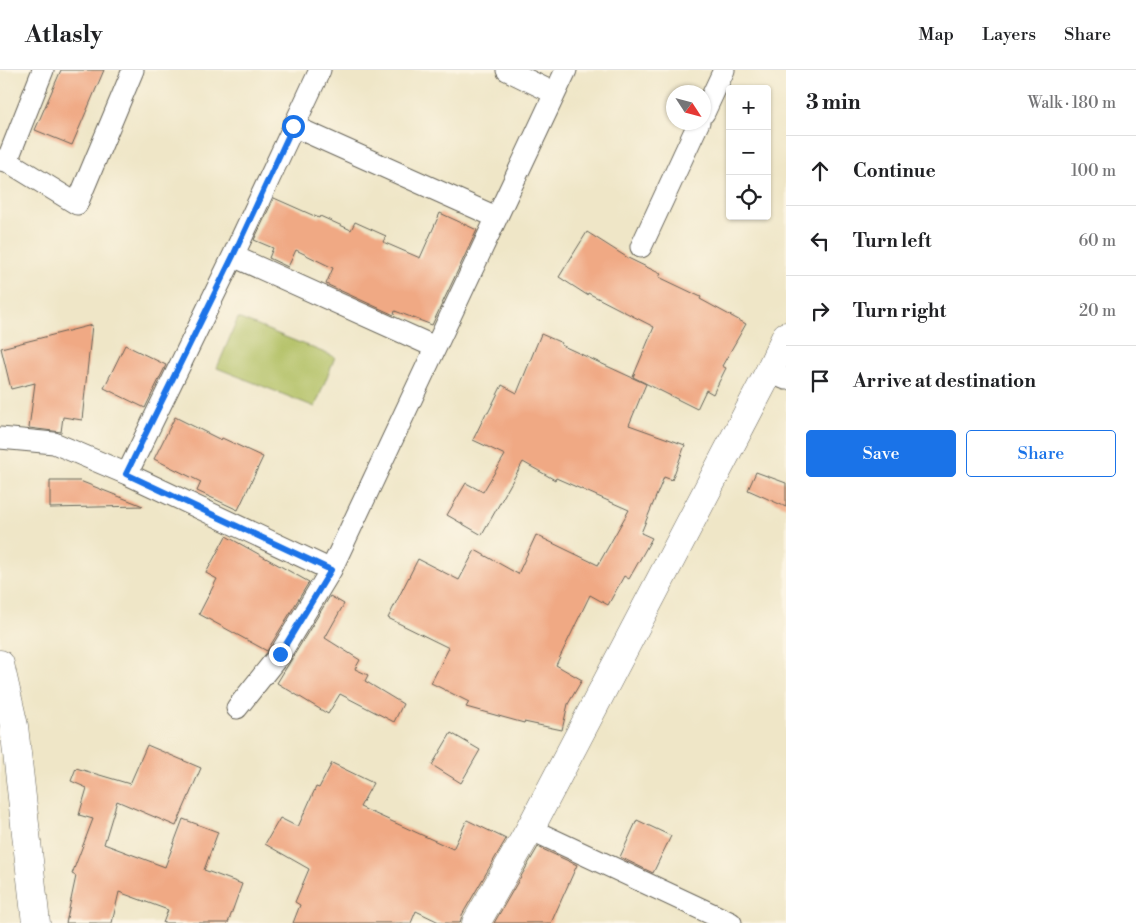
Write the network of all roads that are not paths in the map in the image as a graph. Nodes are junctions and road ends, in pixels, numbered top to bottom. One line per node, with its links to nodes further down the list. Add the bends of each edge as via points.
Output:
1 (43, 70): 11 (street)
2 (133, 70): 11 (street, via 77,204)
3 (320, 70): 9 (street)
4 (507, 70): 7 (street)
5 (566, 70): 7 (street)
6 (724, 70): 8 (street)
7 (554, 93): 12 (street)
8 (711, 98)
9 (293, 126): 12 (street); 14 (street)
10 (695, 130): 13 (street)
11 (3, 160)
12 (496, 217): 16 (street)
13 (641, 247)
14 (233, 256): 16 (street); 19 (street)
15 (786, 336): 17 (street)
16 (435, 347): 20 (street)
17 (778, 376): 23 (street)
18 (0, 438): 19 (street, via 54,443)
19 (126, 474): 20 (street)
20 (331, 570): 22 (street, via 280,654)
21 (0, 664): 24 (street, via 14,726)
22 (237, 708)
23 (530, 829): 25 (street); 26 (street)
24 (36, 923)
25 (476, 923)
26 (731, 923)

